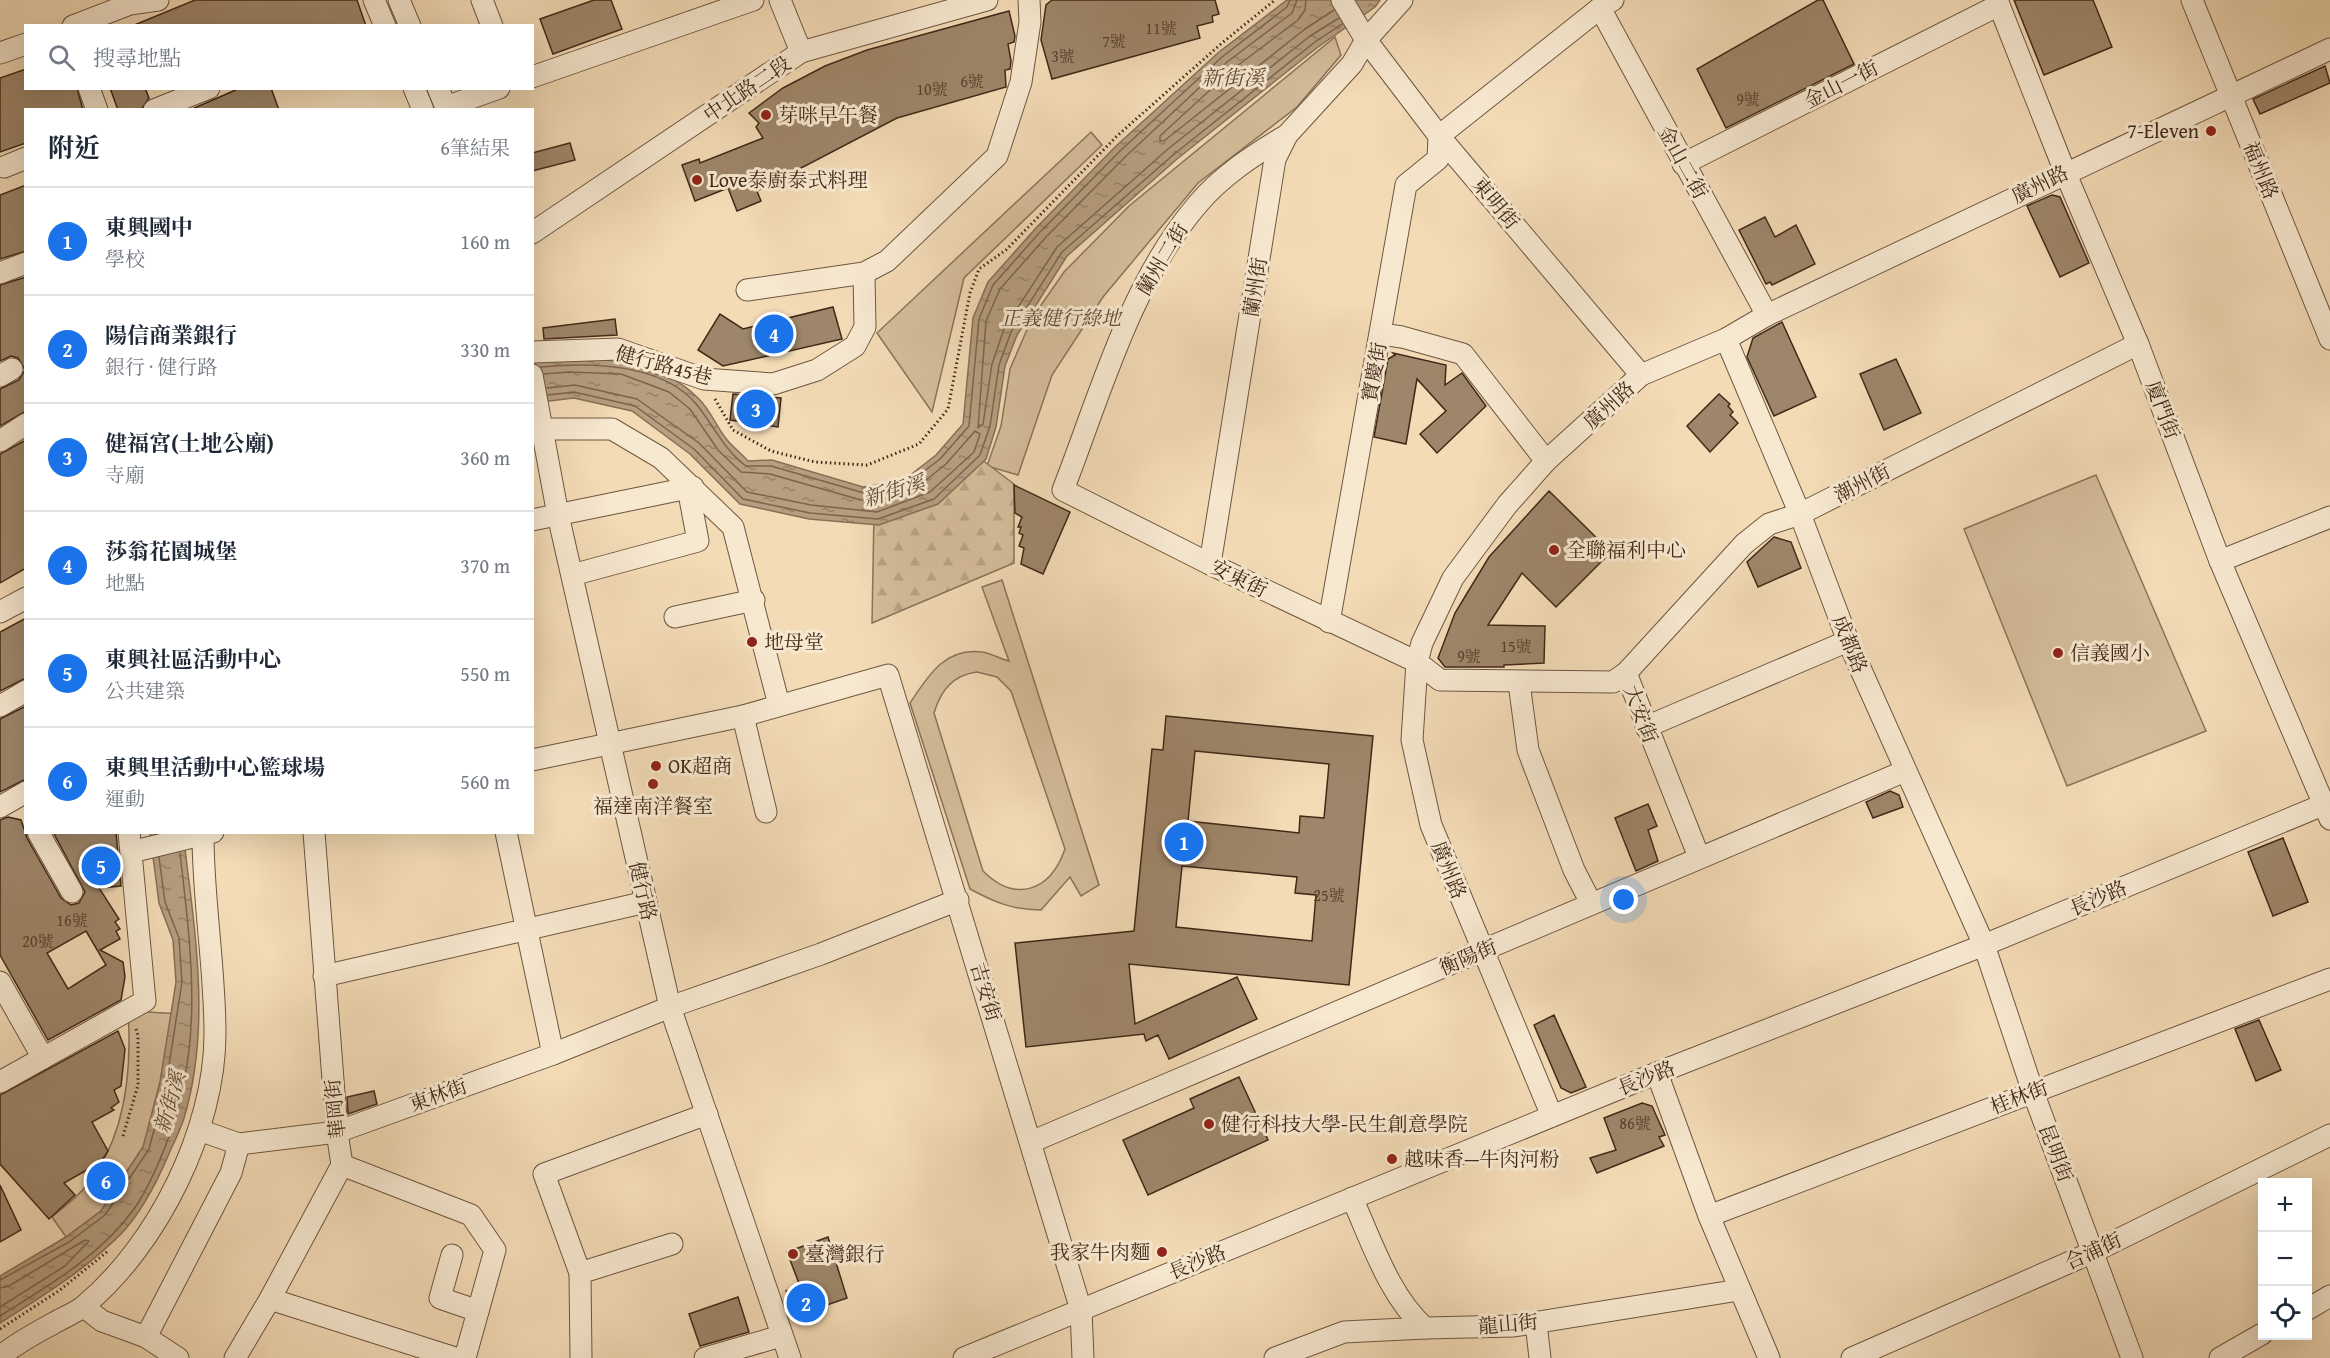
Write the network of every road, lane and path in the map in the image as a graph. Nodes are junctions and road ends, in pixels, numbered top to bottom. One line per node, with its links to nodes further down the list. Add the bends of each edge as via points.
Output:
1 (374, 0): 16 (street)
2 (399, 0): 17 (street)
3 (482, 0): 18 (street)
4 (753, 0): 24 (street)
5 (780, 0): 22 (street)
6 (987, 0): 22 (street, 中北路二段)
7 (1029, 0): 43 (street, via 1021,82 997,156 887,261)
8 (1275, 0): 52 (path, via 1117,136 1006,250 979,269 970,293 948,409 919,444 867,465 815,462 771,451 734,430)
9 (1342, 0): 19 (street, 東明街)
10 (1402, 0): 19 (street, 蘭州街)
11 (2192, 0): 29 (street, 福州路)
12 (143, 2): 15 (street)
13 (1998, 3): 37 (street, 金山一街); 39 (street, 廈門街)
14 (1607, 4): 35 (street); 37 (street, 金山二街)
15 (79, 24)
16 (385, 24)
17 (409, 24)
18 (491, 24)
19 (1362, 32): 34 (street, 蘭州街, via 1352,64); 35 (street, 東明街)
20 (24, 45): 23 (street)
21 (2330, 49): 29 (street, 廣州路)
22 (801, 52): 40 (street, 中北路二段)
23 (0, 53)
24 (534, 76)
25 (90, 90): 31 (street)
26 (204, 90): 32 (street)
27 (415, 90): 33 (street)
28 (491, 90): 30 (street)
29 (2231, 94): 39 (street, 廣州路); 48 (street, 福州路)
30 (444, 102)
31 (96, 108)
32 (159, 108)
33 (422, 108)
34 (1287, 135): 59 (street, 蘭州二街, via 1249,158 1198,203 1161,252 1135,303); 65 (street, 蘭州街, via 1275,159)
35 (1439, 136): 46 (street, 寶慶街, via 1438,159 1406,185); 51 (street, 東明街)
36 (24, 159): 38 (street)
37 (1683, 164): 45 (street, 金山二街)
38 (4, 167)
39 (2065, 172): 45 (street, 廣州路); 49 (street, 廈門街)
40 (534, 232)
41 (24, 264): 42 (street)
42 (0, 273)
43 (864, 273): 44 (street); 52 (street, 健行路45巷, via 865,327 855,346 817,369 773,384)
44 (747, 290)
45 (1767, 315): 47 (street, 廣州路)
46 (1381, 334): 57 (street, via 1463,354); 71 (street, 寶慶街)
47 (1726, 339): 51 (street, 廣州路); 60 (street, 成都路)
48 (2330, 339)
49 (2138, 344): 60 (street, 潮州街); 64 (street, 廈門街)
50 (534, 352): 52 (street, 健行路45巷, via 618,349)
51 (1641, 375): 57 (street, 廣州路)
52 (704, 380)
53 (534, 389): 54 (street, 健行路)
54 (539, 423): 58 (street, via 612,429 661,458); 61 (street, 健行路)
55 (24, 425): 56 (street)
56 (0, 441)
57 (1546, 461): 73 (street, 廣州路, via 1507,505 1453,578)
58 (690, 488): 61 (street); 66 (street, via 698,541); 68 (street, via 733,527)
59 (1063, 490): 65 (street, 安東街)
60 (1800, 514): 72 (street, 成都路); 74 (street, 潮州街, via 1769,524 1743,544)
61 (558, 515): 63 (street); 66 (street, 健行路)
62 (2330, 517): 64 (street)
63 (534, 520)
64 (2220, 561): 84 (street, 廈門街)
65 (1209, 564): 71 (street, 安東街)
66 (572, 575): 81 (street, 健行路)
67 (24, 599): 69 (street)
68 (754, 600): 70 (street); 77 (street)
69 (0, 612)
70 (675, 617)
71 (1329, 622): 73 (street, 安東街)
72 (1848, 641): 80 (street); 83 (street, 成都路)
73 (1417, 662): 75 (street, 大安街, via 1440,680); 98 (street, 廣州路, via 1412,740 1428,814)
74 (1626, 673): 75 (street, 大安街, via 1613,682); 80 (street, 大安街)
75 (1519, 682): 95 (street, via 1528,750 1574,870)
76 (24, 692): 78 (street)
77 (778, 705): 79 (street); 93 (street, 吉安街, via 888,675)
78 (0, 706)
79 (743, 716): 81 (street); 85 (street)
80 (1646, 727): 91 (street, 大安街)
81 (610, 744): 82 (street); 94 (street, 健行路)
82 (534, 760)
83 (1905, 771): 91 (street, 衡陽街); 97 (street, 成都路)
84 (2328, 808): 97 (street, 長沙路)
85 (766, 812)
86 (39, 834): 92 (street)
87 (314, 834): 99 (street, 華岡街)
88 (506, 834): 96 (street)
89 (201, 835): 90 (street); 111 (street, via 215,1035 212,1071)
90 (134, 844): 103 (street, via 146,1001)
91 (1699, 857): 95 (street, 衡陽街)
92 (72, 892)
93 (958, 900): 102 (street, 東林街); 115 (street, 吉安街)
94 (646, 902): 96 (street); 102 (street, 健行路)
95 (1591, 903): 98 (street, 衡陽街)
96 (526, 931): 99 (street); 104 (street)
97 (1984, 945): 106 (street, 長沙路); 108 (street, 昆明街)
98 (1482, 951): 110 (street, 廣州路); 115 (street, 衡陽街)
99 (324, 976): 112 (street, 華岡街)
100 (2330, 979): 108 (street, 桂林街)
101 (0, 982): 105 (street)
102 (670, 1007): 104 (street, 東林街); 109 (street, 健行路)
103 (128, 1011): 105 (street); 114 (path, via 138,1036 138,1084)
104 (553, 1054): 112 (street, 東林街)
105 (43, 1059): 107 (street)
106 (1657, 1073): 110 (street, 長沙路); 119 (street)
107 (0, 1082)
108 (2033, 1092): 119 (street, 桂林街); 122 (street, 昆明街)
109 (707, 1114): 124 (street, via 544,1174); 135 (street, 健行路)
110 (1552, 1116): 118 (street, 長沙路)
111 (199, 1130): 116 (street, 東林街); 129 (street, via 158,1219 117,1274)
112 (336, 1132): 116 (street, 東林街); 117 (street, 華岡街)
113 (2330, 1135): 122 (street, 合浦街)
114 (123, 1136)
115 (1031, 1142): 130 (street, 吉安街)
116 (239, 1144): 137 (street, via 231,1173)
117 (342, 1165): 127 (street, 華岡街); 131 (street, via 471,1215 495,1250)
118 (1352, 1198): 130 (street, 長沙路); 133 (street, via 1391,1282 1410,1315)
119 (1709, 1216): 125 (street)
120 (672, 1244): 124 (street)
121 (114, 1245): 134 (path, via 60,1290)
122 (2093, 1252): 152 (street, 合浦街); 153 (street, 昆明街)
123 (452, 1255): 131 (street, via 440,1298)
124 (580, 1273): 144 (street)
125 (1739, 1290): 132 (street, 龍山街); 151 (street)
126 (2330, 1296): 128 (street)
127 (270, 1299): 138 (street); 141 (street, 華岡街)
128 (2312, 1306)
129 (84, 1307): 137 (street, via 102,1321); 139 (street)
130 (1081, 1310): 147 (street, 長沙路); 148 (street, 吉安街)
131 (478, 1311): 143 (street)
132 (1536, 1323): 133 (street, 龍山街); 150 (street)
133 (1425, 1328): 149 (street, 龍山街, via 1344,1332)
134 (0, 1329)
135 (781, 1336): 145 (street); 146 (street, 健行路)
136 (2258, 1336): 154 (street)
137 (146, 1337): 140 (street)
138 (394, 1349): 142 (street)
139 (0, 1357)
140 (178, 1358)
141 (236, 1358)
142 (455, 1358)
143 (465, 1358)
144 (582, 1358)
145 (705, 1358)
146 (790, 1358)
147 (964, 1358)
148 (1083, 1358)
149 (1275, 1358)
150 (1540, 1358)
151 (1769, 1358)
152 (1852, 1358)
153 (2132, 1358)
154 (2220, 1358)

